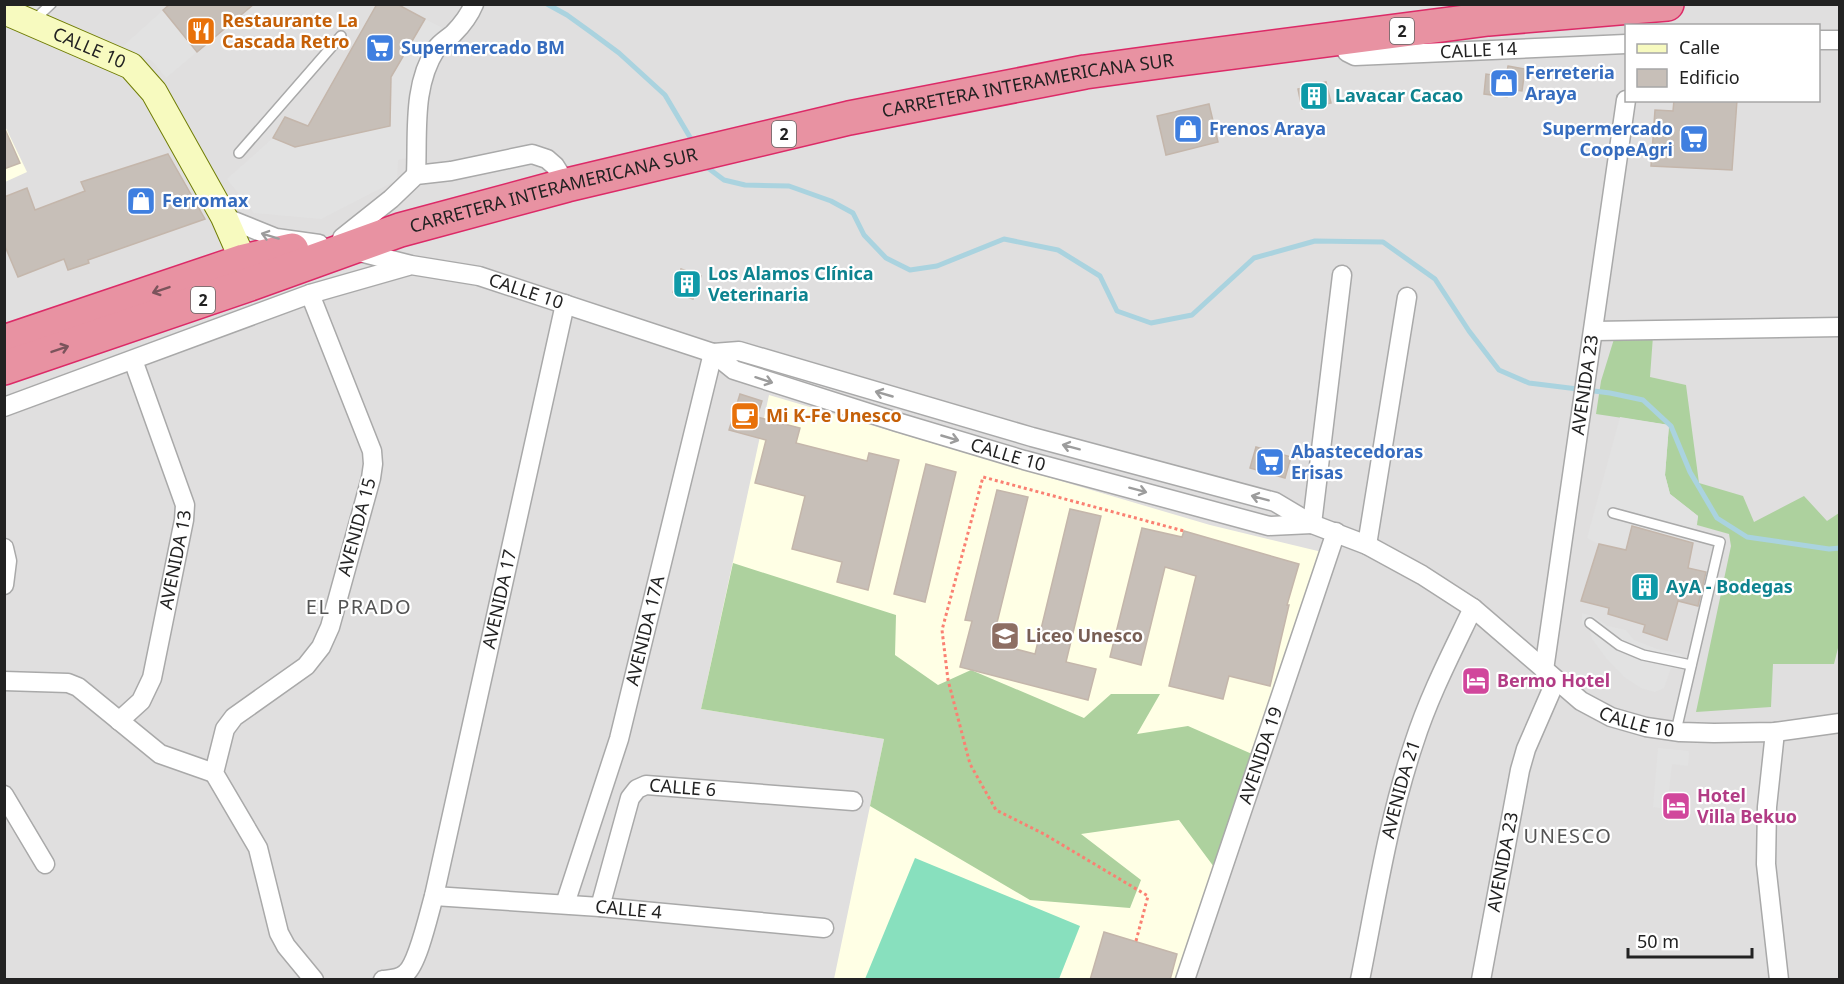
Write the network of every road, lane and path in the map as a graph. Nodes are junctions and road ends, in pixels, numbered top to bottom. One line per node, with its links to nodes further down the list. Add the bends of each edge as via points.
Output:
1 (474, 4): 13 (street, via 469,16 438,46 428,63 419,94)
2 (1667, 4): 4 (highway, CARRETERA INTERAMERICANA SUR / 2)
3 (1495, 12): 4 (highway, CARRETERA INTERAMERICANA SUR / 2); 7 (highway, CARRETERA INTERAMERICANA SUR / 2)
4 (1632, 12)
5 (22, 16): 15 (street, CALLE 10, via 131,66 154,92)
6 (341, 36): 12 (lane)
7 (1341, 39): 10 (street, CALLE 14, via 1347,52 1356,56); 14 (highway, CARRETERA INTERAMERICANA SUR / 2, via 1085,72 849,118)
8 (1820, 40): 9 (street)
9 (1839, 40)
10 (1625, 44)
11 (1626, 102): 24 (street, AVENIDA 23)
12 (239, 153)
13 (416, 175): 14 (street, via 532,154 555,166); 16 (street)
14 (567, 185): 16 (highway, CARRETERA INTERAMERICANA SUR / 2)
15 (224, 217): 16 (street, CALLE 10, one-way to 15, via 276,238); 18 (street, CALLE 10)
16 (336, 244): 17 (street, CALLE 10); 18 (highway, CARRETERA INTERAMERICANA SUR / 2)
17 (411, 264): 20 (street); 22 (street, CALLE 10, via 479,276)
18 (249, 272): 25 (highway, CARRETERA INTERAMERICANA SUR / 2, one-way to 25); 28 (highway, CARRETERA INTERAMERICANA SUR / 2, one-way to 18)
19 (1342, 275): 31 (street)
20 (310, 294): 27 (street); 46 (street, AVENIDA 15, via 372,451 371,478 321,647 306,666 234,717 225,729)
21 (1407, 297): 34 (street)
22 (566, 304): 26 (street, CALLE 10); 50 (street, AVENIDA 17)
23 (1839, 327): 24 (street)
24 (1594, 331): 40 (street, AVENIDA 23)
25 (4, 342)
26 (713, 353): 31 (street, CALLE 10, one-way to 26, via 1275,502 1032,437 739,351); 31 (street, CALLE 10, one-way to 31, via 734,370 1024,460 1269,526); 51 (street, AVENIDA 17A, via 619,739)
27 (133, 360): 29 (street); 42 (street, AVENIDA 13, via 185,505 152,678 141,701)
28 (4, 368)
29 (4, 406)
30 (1613, 513): 39 (lane, via 1720,542)
31 (1312, 524): 33 (street, CALLE 10)
32 (1184, 531): 54 (path, via 983,477 942,630 948,680 970,764 996,810 1148,896)
33 (1336, 532): 34 (street, CALLE 10); 57 (street, AVENIDA 19)
34 (1367, 545): 37 (street, CALLE 10, via 1422,574)
35 (4, 548): 36 (street)
36 (4, 585)
37 (1473, 608): 40 (street, CALLE 10); 58 (street, AVENIDA 21, via 1435,687 1400,786)
38 (1590, 623): 39 (lane, via 1619,645 1643,655)
39 (1691, 665): 44 (lane)
40 (1550, 675): 44 (street, CALLE 10, via 1581,701 1611,717); 59 (street, AVENIDA 23, via 1520,770)
41 (4, 681): 42 (street, via 68,683)
42 (119, 720): 46 (street, via 160,754)
43 (1839, 723): 45 (street, CALLE 10)
44 (1676, 731): 45 (street, CALLE 10)
45 (1775, 732): 60 (street, via 1766,864)
46 (214, 773): 55 (street, via 258,848 279,933)
47 (4, 795): 49 (street)
48 (853, 801): 52 (street, CALLE 6, via 646,785 630,798)
49 (45, 864)
50 (434, 896): 51 (street, CALLE 4); 56 (street, AVENIDA 17, via 413,965 405,975)
51 (566, 904): 52 (street, CALLE 4)
52 (600, 907): 53 (street, CALLE 4)
53 (824, 928)
54 (1136, 941)
55 (314, 980)
56 (384, 980)
57 (1185, 980)
58 (1360, 980)
59 (1481, 980)
60 (1779, 980)

